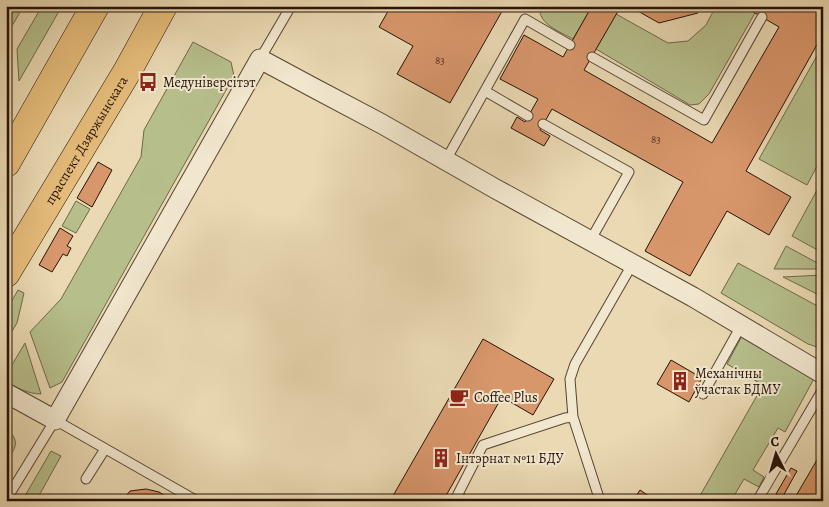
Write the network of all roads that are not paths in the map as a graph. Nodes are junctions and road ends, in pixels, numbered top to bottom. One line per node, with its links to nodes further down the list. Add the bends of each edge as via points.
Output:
1 (95, 6): 12 (main road)
2 (163, 6): 15 (main road, праспект Дзяржынскага)
3 (291, 6): 7 (lane)
4 (762, 17): 6 (lane, via 704,120)
5 (570, 44): 8 (lane, via 525,19)
6 (592, 57)
7 (260, 59): 11 (street); 22 (street)
8 (485, 91): 9 (lane); 11 (lane)
9 (528, 116)
10 (544, 124): 13 (lane, via 629,172)
11 (446, 160): 13 (street)
12 (6, 163)
13 (590, 241): 14 (street)
14 (633, 263): 16 (street); 21 (lane, via 575,364 570,380)
15 (6, 273)
16 (741, 326): 17 (street); 20 (lane)
17 (823, 374)
18 (823, 389): 29 (lane)
19 (6, 393): 22 (street)
20 (703, 394)
21 (573, 417): 27 (lane, via 483,444 457,496); 28 (lane)
22 (55, 420): 23 (lane); 25 (lane)
23 (105, 449): 24 (lane); 26 (lane)
24 (86, 479)
25 (6, 500)
26 (196, 501)
27 (465, 501)
28 (600, 501)
29 (757, 501)

